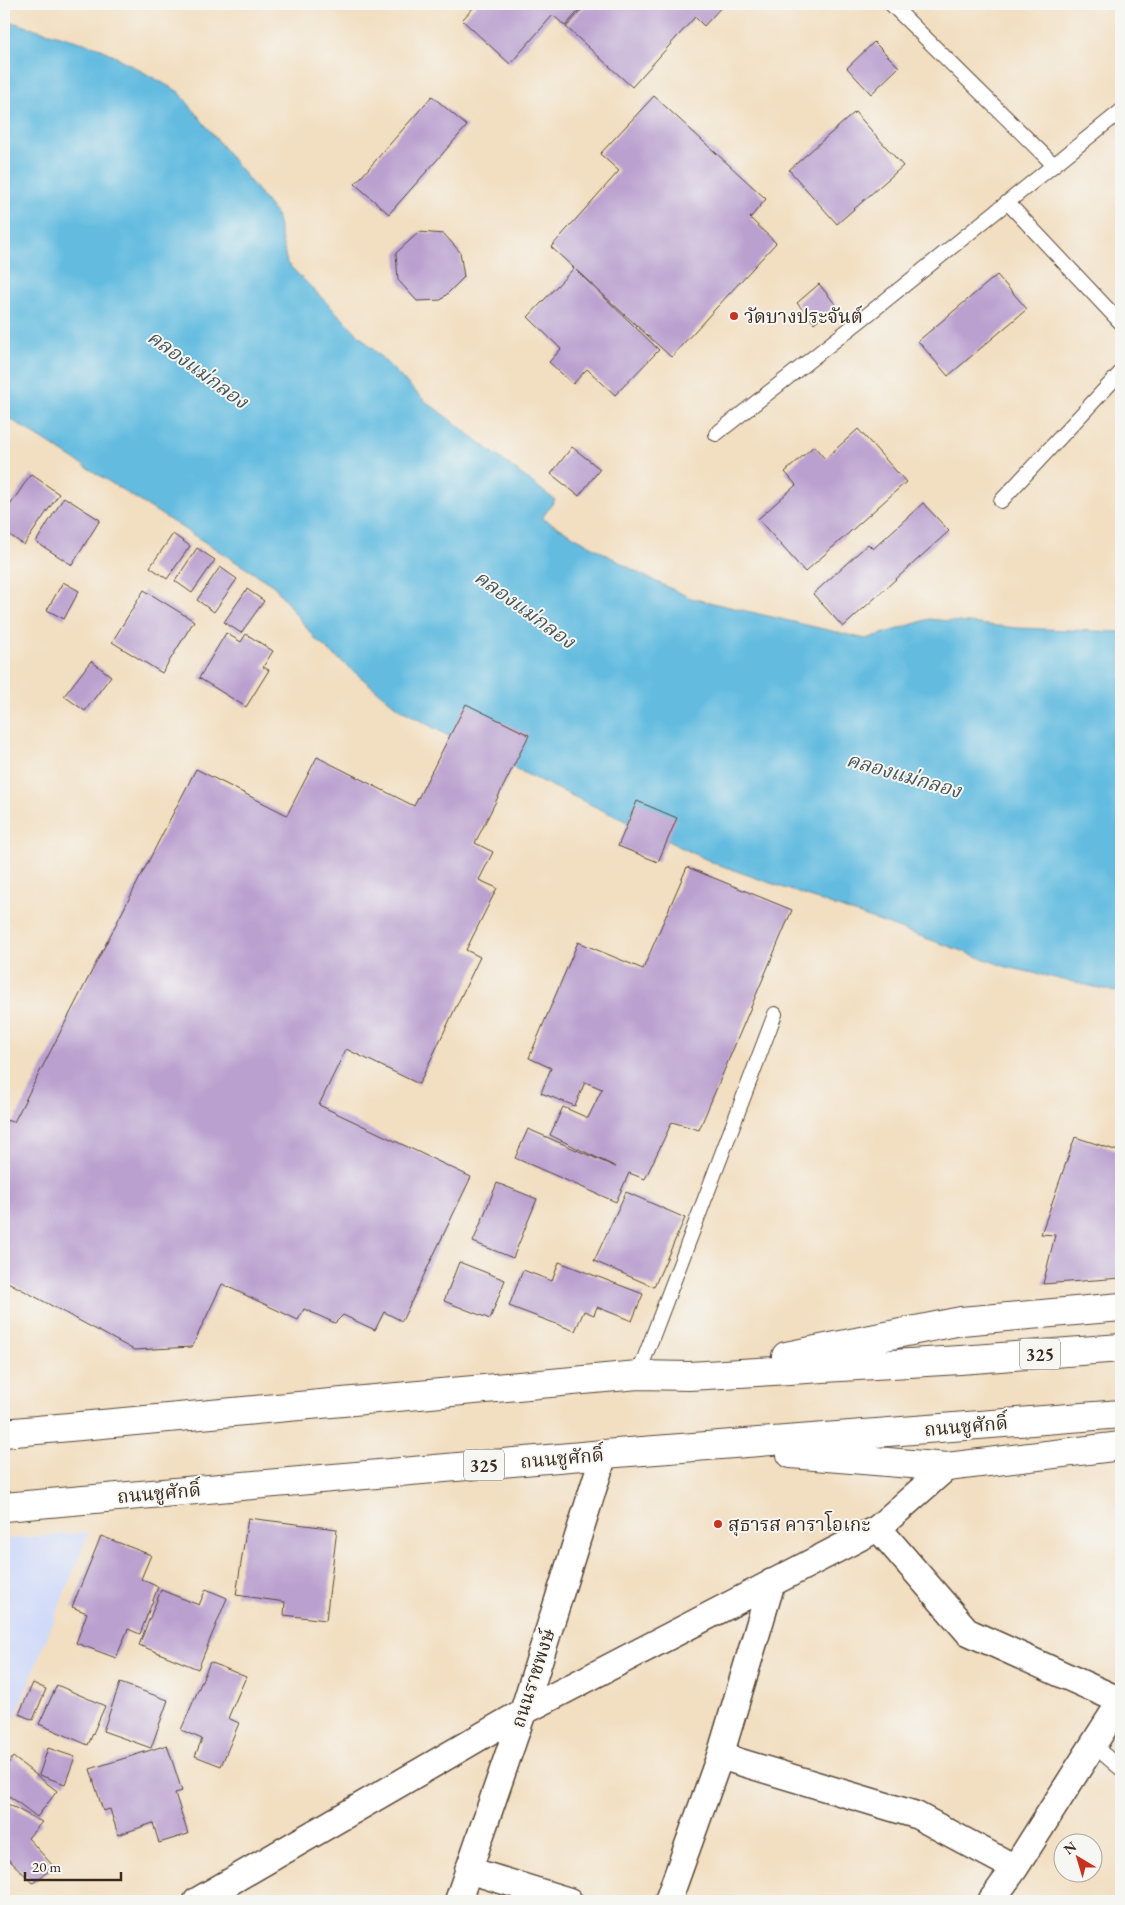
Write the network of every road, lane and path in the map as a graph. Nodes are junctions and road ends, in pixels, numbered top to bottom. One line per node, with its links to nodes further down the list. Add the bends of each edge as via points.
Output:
1 (891, 4): 3 (lane)
2 (1121, 110): 3 (lane)
3 (1054, 165): 4 (lane)
4 (1008, 203): 5 (lane); 7 (lane)
5 (1121, 323)
6 (1121, 372): 8 (lane)
7 (716, 434)
8 (1001, 501)
9 (775, 1014): 12 (lane)
10 (1121, 1307): 13 (main road, via 961,1321)
11 (1121, 1348): 13 (main road, 325)
12 (638, 1376): 13 (main road, 325); 15 (main road, 325)
13 (689, 1376)
14 (1121, 1414): 17 (main road, ถนนชูศักดิ์ / 325)
15 (4, 1433)
16 (1121, 1446): 19 (main road)
17 (710, 1447): 18 (main road, ถนนชูศักดิ์ / 325); 19 (main road)
18 (604, 1454): 20 (main road, ถนนชูศักดิ์ / 325); 24 (street, ถนนราชพงษ์)
19 (947, 1466): 21 (street)
20 (4, 1506)
21 (878, 1528): 22 (street); 23 (street, via 968,1632)
22 (772, 1582): 24 (street); 26 (street)
23 (1121, 1701): 25 (street)
24 (523, 1712): 29 (street, ถนนราชพงษ์); 31 (street)
25 (1093, 1745): 27 (lane); 28 (street)
26 (720, 1756): 28 (street, via 916,1815); 34 (street)
27 (1121, 1769)
28 (1014, 1868): 30 (street)
29 (468, 1870): 32 (street, ถนนราชพงษ์); 33 (street)
30 (997, 1899)
31 (198, 1901)
32 (458, 1901)
33 (569, 1901)
34 (668, 1901)

